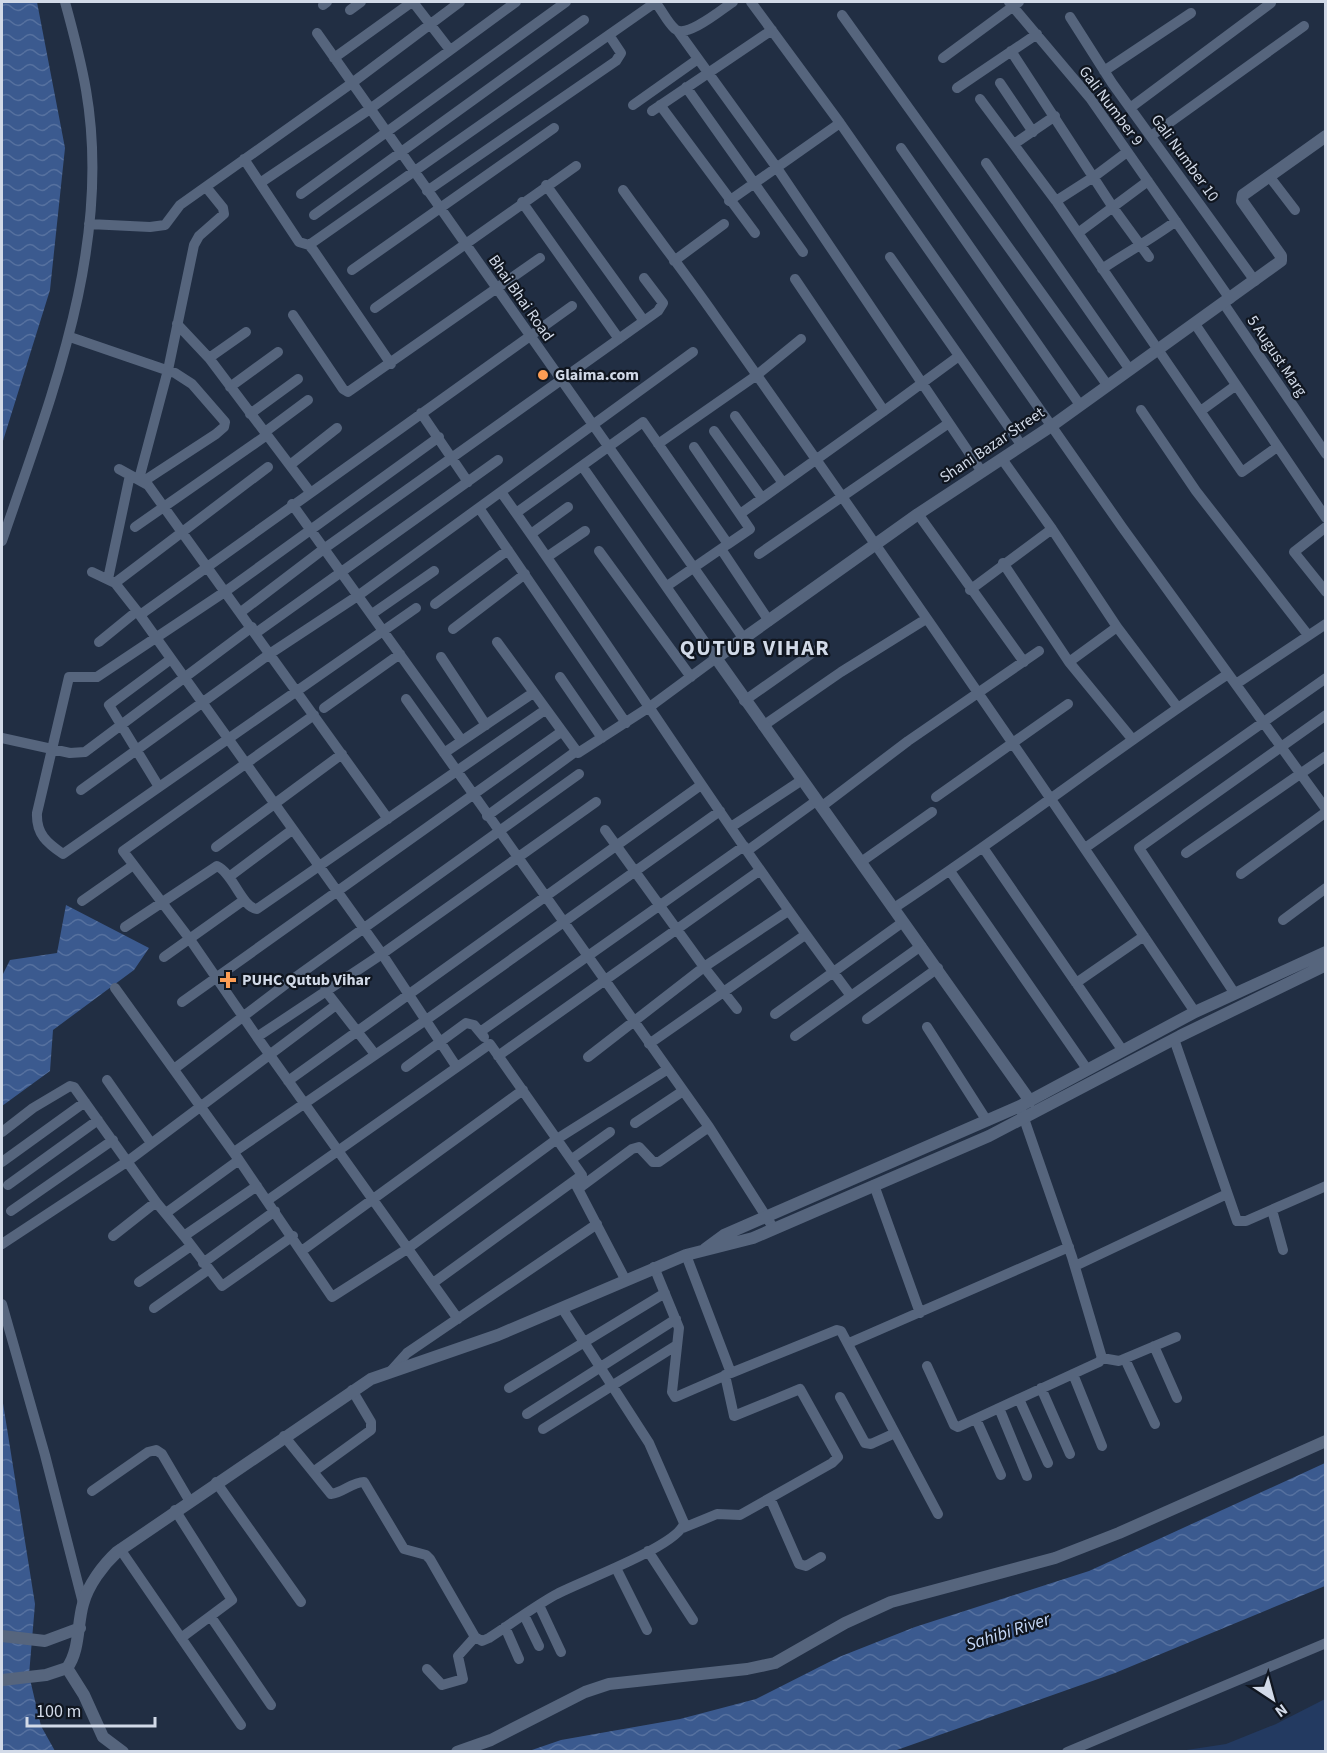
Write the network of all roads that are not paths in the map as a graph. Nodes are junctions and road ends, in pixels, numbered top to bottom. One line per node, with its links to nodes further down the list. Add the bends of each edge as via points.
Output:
1 (66, 2): 73 (street, via 87,101 91,154)
2 (361, 2): 12 (street)
3 (412, 2): 17 (street); 26 (street)
4 (460, 2): 17 (street)
5 (516, 2): 24 (street)
6 (566, 2): 42 (street)
7 (656, 2): 20 (street); 23 (street)
8 (734, 2): 20 (street, via 692,30)
9 (751, 2): 19 (street)
10 (1014, 3): 22 (street, Gali Number 9); 27 (street, Gali Number 9)
11 (1270, 3): 37 (street, Gali Number 10)
12 (350, 10)
13 (1191, 13): 29 (street)
14 (842, 15): 115 (street)
15 (1070, 17): 29 (street)
16 (584, 20): 49 (street)
17 (430, 24): 24 (street); 31 (street)
18 (1304, 26): 44 (street)
19 (772, 30): 30 (street); 40 (street)
20 (678, 31): 28 (street)
21 (317, 33): 26 (street, Bhai Bhai Road)
22 (1036, 34): 25 (street); 48 (street, Gali Number 9, via 1090,98)
23 (609, 35): 54 (street); 63 (street, via 621,53 616,61)
24 (450, 50): 38 (street)
25 (1011, 51): 34 (street); 39 (street)
26 (334, 58): 31 (street, Bhai Bhai Road)
27 (943, 58)
28 (698, 59): 30 (street); 36 (street)
29 (1104, 71): 37 (street)
30 (707, 72): 33 (street); 53 (street)
31 (352, 83): 38 (street, Bhai Bhai Road); 50 (street)
32 (1000, 83): 43 (street)
33 (686, 87): 59 (street); 65 (street, via 656,108)
34 (957, 88)
35 (980, 99): 46 (street)
36 (633, 105)
37 (1130, 108): 44 (street, Gali Number 10)
38 (370, 109): 42 (street, Bhai Bhai Road); 58 (street)
39 (1055, 116): 43 (street); 55 (street)
40 (840, 123): 53 (street); 127 (street)
41 (554, 129): 68 (street)
42 (386, 132): 49 (street, Bhai Bhai Road); 64 (street)
43 (1033, 132): 46 (street)
44 (1151, 136): 89 (street, Gali Number 10)
45 (1326, 136): 56 (street)
46 (1014, 144): 66 (street)
47 (901, 148): 119 (street)
48 (1127, 152): 55 (street); 57 (street, Gali Number 9)
49 (401, 153): 54 (street, Bhai Bhai Road); 71 (street)
50 (244, 159): 58 (street); 61 (street)
51 (986, 163): 110 (street)
52 (576, 166): 60 (street)
53 (777, 168): 59 (street); 114 (street)
54 (414, 172): 63 (street, Bhai Bhai Road); 78 (street)
55 (1095, 176): 66 (street); 69 (street)
56 (1269, 176): 70 (street); 89 (street, Shani Bazar Street, via 1242,198 1281,256 1281,261)
57 (1148, 181): 69 (street); 72 (street, Gali Number 9)
58 (260, 183): 78 (street, via 299,242)
59 (753, 184): 65 (street); 80 (street)
60 (546, 185): 67 (street); 95 (street)
61 (206, 187): 73 (street, via 159,226); 96 (street, via 225,212 194,245)
62 (623, 190): 84 (street)
63 (428, 191): 68 (street, Bhai Bhai Road)
64 (301, 194)
65 (729, 201): 75 (street)
66 (1056, 201): 76 (street)
67 (522, 202): 77 (street); 101 (street)
68 (439, 207): 77 (street, Bhai Bhai Road); 86 (street)
69 (1114, 209): 76 (street); 79 (street)
70 (1295, 210)
71 (314, 215)
72 (1176, 221): 79 (street); 91 (street, Gali Number 9)
73 (89, 224): 100 (street)
74 (724, 224): 84 (street)
75 (754, 233)
76 (1078, 233): 85 (street)
77 (464, 243): 90 (street, Bhai Bhai Road); 93 (street)
78 (309, 245): 108 (street)
79 (1140, 245): 82 (street); 85 (street)
80 (803, 252)
81 (890, 257): 106 (street)
82 (1149, 257)
83 (540, 258): 90 (street)
84 (674, 261): 111 (street)
85 (1102, 269): 103 (street)
86 (352, 270)
87 (645, 278): 95 (street, via 663,303)
88 (795, 279): 122 (street)
89 (1255, 281): 91 (street, Shani Bazar Street)
90 (496, 288): 99 (street, Bhai Bhai Road); 108 (street)
91 (1227, 302): 97 (street, Shani Bazar Street); 132 (street, 5 August Marg)
92 (572, 306): 99 (street)
93 (375, 308)
94 (292, 315): 108 (street, via 345,391 352,391)
95 (644, 321): 101 (street)
96 (177, 324): 107 (street); 109 (street)
97 (1195, 324): 103 (street, Shani Bazar Street); 116 (street)
98 (246, 332): 107 (street)
99 (529, 335): 113 (street, Bhai Bhai Road); 123 (street)
100 (70, 337): 109 (street); 171 (street)
101 (619, 339): 113 (street)
102 (801, 339): 111 (street)
103 (1159, 349): 110 (street, Shani Bazar Street); 121 (street)
104 (278, 352): 117 (street)
105 (693, 352): 128 (street)
106 (959, 356): 114 (street); 135 (street)
107 (209, 358): 117 (street)
108 (391, 364)
109 (168, 370): 149 (street); 149 (street, via 192,384 225,424 216,434)
110 (1130, 370): 115 (street, Shani Bazar Street)
111 (757, 375): 134 (street); 141 (street)
112 (298, 379): 124 (street)
113 (561, 381): 128 (street, Bhai Bhai Road); 140 (street)
114 (922, 384): 122 (street); 126 (street)
115 (1108, 386): 119 (street, Shani Bazar Street)
116 (1235, 386): 121 (street); 138 (street)
117 (230, 387): 124 (street)
118 (308, 400): 131 (street)
119 (1080, 405): 127 (street, Shani Bazar Street)
120 (1141, 410): 204 (street, via 1196,491)
121 (1202, 410): 138 (street, via 1242,471)
122 (884, 411): 141 (street)
123 (421, 413): 133 (street); 152 (street)
124 (250, 414): 131 (street)
125 (735, 416): 151 (street)
126 (949, 423): 148 (street); 154 (street)
127 (1053, 425): 135 (street, Shani Bazar Street); 218 (street)
128 (593, 426): 136 (street, Bhai Bhai Road); 153 (street)
129 (337, 428): 144 (street)
130 (714, 431): 155 (street)
131 (266, 434): 144 (street); 157 (street)
132 (1321, 436): 139 (street, 5 August Marg)
133 (439, 437): 140 (street); 166 (street)
134 (658, 444): 136 (street, via 643,422); 173 (street)
135 (1022, 446): 142 (street, Shani Bazar Street)
136 (608, 447): 145 (street); 181 (street, Bhai Bhai Road)
137 (694, 447): 161 (street)
138 (1277, 447): 163 (street)
139 (1326, 454)
140 (452, 458): 150 (street); 174 (street)
141 (816, 459): 151 (street); 154 (street)
142 (1002, 459): 148 (street, Shani Bazar Street); 167 (street)
143 (498, 460): 150 (street)
144 (290, 465): 152 (street)
145 (582, 466): 160 (street); 187 (street)
146 (268, 467): 168 (street)
147 (119, 469): 149 (street)
148 (982, 472): 162 (street, Shani Bazar Street)
149 (138, 478): 157 (street); 186 (street)
150 (468, 482): 182 (street)
151 (783, 483): 155 (street)
152 (310, 492): 156 (street)
153 (501, 492): 159 (street); 160 (street)
154 (842, 496): 172 (street); 177 (street)
155 (762, 498): 161 (street)
156 (292, 504): 166 (street); 180 (street)
157 (164, 507): 164 (street); 168 (street)
158 (568, 507): 170 (street)
159 (479, 508): 175 (street); 191 (street)
160 (516, 513): 170 (street)
161 (740, 514): 173 (street, via 749,531)
162 (918, 514): 172 (street, Shani Bazar Street); 189 (street)
163 (1326, 518)
164 (135, 527)
165 (1326, 527): 188 (street, via 1294,552)
166 (311, 529): 174 (street); 190 (street)
167 (1052, 529): 179 (street); 200 (street)
168 (182, 530): 180 (street); 186 (street)
169 (585, 531): 178 (street)
170 (531, 534): 178 (street)
171 (2, 541)
172 (875, 544): 197 (street); 198 (street, Shani Bazar Street)
173 (724, 546): 181 (street); 198 (street)
174 (325, 548): 182 (street); 194 (street)
175 (508, 550): 185 (street); 192 (street)
176 (599, 551): 221 (street)
177 (759, 554)
178 (547, 557): 231 (street)
179 (1003, 563): 189 (street); 217 (street)
180 (207, 565): 190 (street); 195 (street)
181 (695, 568): 187 (street); 206 (street, Bhai Bhai Road)
182 (342, 571): 191 (street); 202 (street)
183 (434, 571): 196 (street)
184 (92, 573): 186 (street)
185 (525, 574): 201 (street); 238 (street)
186 (112, 581): 195 (street)
187 (667, 586): 214 (street)
188 (1324, 587)
189 (970, 590): 216 (street)
190 (226, 591): 194 (street); 205 (street)
191 (359, 595): 196 (street); 211 (street)
192 (435, 604)
193 (416, 608): 203 (street)
194 (241, 612): 202 (street)
195 (138, 613): 205 (street); 207 (street)
196 (372, 614): 203 (street)
197 (926, 619): 226 (street); 241 (street)
198 (769, 621): 206 (street, Shani Bazar Street)
199 (1326, 624): 204 (street)
200 (1117, 627): 217 (street); 233 (street)
201 (453, 629)
202 (254, 630): 211 (street); 219 (street)
203 (383, 630): 212 (street); 224 (street)
204 (1308, 635): 223 (street)
205 (156, 637): 215 (street); 250 (street, via 97,676 69,677)
206 (744, 639): 214 (street, Shani Bazar Street)
207 (99, 642)
208 (497, 642): 225 (street)
209 (818, 649): 228 (street)
210 (1039, 651): 216 (street)
211 (271, 653): 224 (street); 229 (street)
212 (400, 654): 232 (street); 247 (street)
213 (441, 657): 240 (street)
214 (716, 658): 221 (street); 228 (street)
215 (171, 659): 219 (street); 239 (street, via 110,703)
216 (1024, 662): 226 (street)
217 (1069, 662): 246 (street)
218 (1228, 674): 223 (street); 233 (street)
219 (184, 677): 229 (street); 239 (street)
220 (560, 677): 244 (street)
221 (691, 677): 231 (street)
222 (1326, 678): 237 (street)
223 (1236, 684): 237 (street)
224 (296, 689): 235 (street); 245 (street)
225 (533, 693): 234 (street); 240 (street)
226 (976, 693): 248 (street); 269 (street)
227 (406, 699): 253 (street)
228 (744, 701): 241 (street)
229 (202, 703): 245 (street); 251 (street)
230 (1068, 704): 248 (street)
231 (651, 706): 238 (street); 261 (street)
232 (324, 708)
233 (1178, 708): 246 (street)
234 (545, 710): 242 (street); 257 (street)
235 (314, 715): 254 (street); 256 (street)
236 (1326, 715): 249 (street)
237 (1264, 722): 249 (street); 281 (street)
238 (626, 723): 244 (street)
239 (119, 724): 250 (street, via 80,754); 251 (street)
240 (486, 725): 247 (street)
241 (764, 726): 260 (street)
242 (561, 732): 252 (street); 264 (street)
243 (2, 738): 250 (street)
244 (602, 738): 252 (street, via 582,753)
245 (228, 739): 256 (street); 262 (street)
246 (1132, 740): 266 (street)
247 (462, 741): 253 (street)
248 (1012, 744): 265 (street); 266 (street)
249 (1282, 747): 259 (street); 328 (street, via 1139,850)
250 (52, 750): 262 (street, via 37,824 42,837 63,854)
251 (136, 750): 262 (street); 263 (street)
252 (575, 752): 273 (street)
253 (444, 753): 257 (street)
254 (342, 754): 268 (street); 274 (street)
255 (1326, 756): 259 (street)
256 (246, 764): 268 (street); 287 (street, via 125,847 124,855)
257 (456, 772): 264 (street); 274 (street)
258 (579, 774): 278 (street)
259 (1300, 774): 271 (street); 284 (street)
260 (802, 780): 269 (street); 275 (street)
261 (701, 785): 270 (street); 279 (street)
262 (159, 787)
263 (81, 790)
264 (473, 796): 273 (street); 295 (street)
265 (936, 797)
266 (1053, 799): 281 (street); 283 (street)
267 (596, 802): 285 (street)
268 (274, 804): 276 (street); 280 (street)
269 (819, 804): 282 (street); 286 (street)
270 (720, 811): 275 (street); 291 (street)
271 (1326, 811): 292 (street)
272 (932, 812): 286 (street)
273 (487, 816): 278 (street)
274 (388, 819): 288 (street)
275 (731, 827): 282 (street)
276 (292, 830): 288 (street); 293 (street)
277 (605, 830): 279 (street)
278 (499, 833): 285 (street); 308 (street)
279 (617, 846): 291 (street); 296 (street)
280 (216, 847)
281 (1085, 848): 310 (street)
282 (745, 849): 290 (street); 300 (street)
283 (984, 849): 289 (street); 323 (street)
284 (1186, 853)
285 (518, 859): 296 (street); 314 (street)
286 (861, 862): 301 (street)
287 (132, 866): 298 (street); 299 (street)
288 (319, 866): 295 (street); 297 (street, via 257,909 253,910)
289 (951, 870): 301 (street); 357 (street)
290 (759, 871): 302 (street); 307 (street)
291 (634, 872): 300 (street); 305 (street)
292 (1241, 874)
293 (230, 877): 297 (street); 299 (street, via 221,867 213,867)
294 (1326, 888): 303 (street)
295 (337, 891): 308 (street); 321 (street)
296 (544, 897): 305 (street); 327 (street)
297 (244, 900): 311 (street)
298 (82, 901)
299 (161, 903): 306 (street); 311 (street)
300 (660, 904): 307 (street); 316 (street)
301 (894, 908): 304 (street)
302 (788, 911): 309 (street); 318 (street)
303 (1283, 920)
304 (903, 921): 312 (street); 320 (street)
305 (562, 922): 316 (street); 337 (street)
306 (125, 927)
307 (676, 929): 318 (street); 322 (street)
308 (363, 930): 314 (street); 335 (street)
309 (805, 935): 320 (street); 326 (street)
310 (1144, 936): 323 (street); 333 (street)
311 (189, 938): 315 (street); 321 (street)
312 (921, 946): 319 (street); 329 (street)
313 (1326, 952): 328 (street)
314 (382, 954): 325 (street); 327 (street)
315 (164, 957)
316 (587, 957): 322 (street); 341 (street)
317 (1325, 965): 344 (street)
318 (704, 967): 326 (street); 338 (street)
319 (938, 968): 336 (street); 365 (street)
320 (832, 971): 329 (street); 334 (street)
321 (216, 979): 330 (street); 335 (street)
322 (605, 981): 338 (street); 351 (street)
323 (1076, 982): 348 (street)
324 (115, 988): 355 (street)
325 (325, 990): 331 (street); 343 (street)
326 (723, 991): 332 (street); 347 (street)
327 (407, 993): 337 (street); 340 (street)
328 (1235, 994): 333 (street)
329 (851, 996): 342 (street)
330 (182, 1002)
331 (336, 1005): 340 (street); 350 (street)
332 (737, 1009)
333 (1195, 1012): 348 (street)
334 (775, 1014)
335 (241, 1016): 343 (street); 355 (street)
336 (867, 1019)
337 (426, 1020): 345 (street); 349 (street)
338 (634, 1022): 347 (street); 352 (street)
339 (927, 1027): 367 (street)
340 (356, 1030): 349 (street); 359 (street)
341 (480, 1032): 345 (street, via 466,1023); 346 (street)
342 (795, 1036)
343 (257, 1037): 350 (street)
344 (1174, 1039): 365 (street); 385 (street)
345 (439, 1042): 353 (street); 354 (street)
346 (490, 1044): 351 (street); 353 (street)
347 (649, 1044): 356 (street)
348 (1123, 1051): 357 (street)
349 (374, 1053): 363 (street)
350 (270, 1056): 359 (street); 364 (street)
351 (498, 1056): 360 (street)
352 (588, 1057)
353 (456, 1066): 375 (street)
354 (406, 1067)
355 (174, 1069): 364 (street)
356 (668, 1069): 361 (street); 372 (street)
357 (1087, 1069): 365 (street)
358 (107, 1080): 374 (street)
359 (288, 1080): 363 (street)
360 (523, 1090): 372 (street); 386 (street)
361 (684, 1091): 368 (street); 369 (street)
362 (85, 1102): 366 (street); 370 (street, via 70,1086); 379 (street)
363 (304, 1103): 375 (street); 376 (street)
364 (201, 1107): 374 (street); 376 (street)
365 (1025, 1108): 367 (street); 383 (street); 400 (street)
366 (98, 1120): 373 (street); 380 (street)
367 (987, 1121): 393 (street)
368 (635, 1123)
369 (709, 1127): 382 (street, via 659,1162 653,1162 639,1147); 393 (street)
370 (2, 1132)
371 (610, 1132): 377 (street)
372 (557, 1139): 377 (street); 401 (street)
373 (112, 1140): 378 (street); 390 (street)
374 (151, 1143): 378 (street)
375 (338, 1151): 386 (street); 387 (street)
376 (236, 1156): 381 (street); 392 (street)
377 (572, 1159): 382 (street, via 582,1175)
378 (128, 1161): 388 (street); 399 (street)
379 (2, 1162)
380 (8, 1185)
381 (257, 1185): 387 (street); 398 (street)
382 (576, 1185): 394 (street); 411 (street)
383 (874, 1185): 395 (street); 416 (street)
384 (1326, 1186): 389 (street)
385 (1227, 1194): 389 (street, via 1239,1222); 406 (street)
386 (372, 1198): 401 (street); 403 (street)
387 (268, 1200): 391 (street)
388 (156, 1202): 392 (street); 396 (street)
389 (1272, 1210): 404 (street)
390 (10, 1211)
391 (275, 1211): 397 (street); 407 (street)
392 (166, 1213): 398 (street)
393 (769, 1217): 395 (street); 402 (street, via 724,1235)
394 (597, 1224): 409 (street); 417 (street)
395 (774, 1229): 402 (street, via 726,1247)
396 (114, 1236)
397 (293, 1236): 403 (street); 407 (street, via 224,1285 218,1284)
398 (187, 1241): 407 (street); 410 (street)
399 (2, 1244)
400 (1069, 1247): 406 (street); 416 (street)
401 (407, 1249): 403 (street, via 335,1297 329,1294); 411 (street)
402 (704, 1249): 405 (street)
403 (303, 1250)
404 (1283, 1250)
405 (686, 1255): 408 (street); 429 (street)
406 (1075, 1266): 424 (street)
407 (206, 1267): 414 (street)
408 (654, 1267): 409 (street); 412 (street)
409 (625, 1279): 415 (street)
410 (139, 1282)
411 (433, 1283): 417 (street)
412 (665, 1293): 418 (street); 421 (street)
413 (2, 1304): 464 (street)
414 (154, 1308)
415 (562, 1308): 421 (street); 428 (street, via 476,1344)
416 (920, 1313): 420 (street)
417 (458, 1319): 428 (street, via 407,1353)
418 (676, 1319): 422 (street); 427 (street)
419 (1176, 1337): 423 (street)
420 (849, 1343): 429 (street, via 837,1330); 443 (street)
421 (583, 1344): 427 (street); 432 (street)
422 (677, 1345): 429 (street, via 672,1392 675,1397); 431 (street)
423 (1154, 1346): 425 (street); 436 (street)
424 (1102, 1358): 425 (street, via 1110,1362); 430 (street)
425 (1125, 1359): 441 (street)
426 (927, 1366): 440 (street, via 954,1425)
427 (599, 1367): 431 (street); 439 (street)
428 (389, 1373): 434 (street)
429 (728, 1374): 454 (street, via 734,1416 800,1389 837,1451 838,1457 832,1463)
430 (1073, 1374): 433 (street); 446 (street)
431 (613, 1386): 442 (street); 458 (street, via 649,1443)
432 (509, 1388)
433 (1041, 1388): 437 (street); 447 (street)
434 (352, 1390): 444 (street); 449 (street, via 371,1422 371,1430)
435 (840, 1397): 443 (street, via 866,1443)
436 (1177, 1398)
437 (1019, 1399): 438 (street); 448 (street)
438 (999, 1408): 440 (street); 451 (street)
439 (527, 1414)
440 (976, 1419): 450 (street)
441 (1155, 1424)
442 (543, 1429)
443 (893, 1434): 457 (street)
444 (284, 1436): 449 (street); 452 (street)
445 (1326, 1441): 485 (street, via 1055,1558 891,1602 775,1663 609,1683 491,1740)
446 (1102, 1446)
447 (1070, 1454)
448 (1048, 1463)
449 (313, 1472): 474 (street, via 331,1494 364,1482 404,1550 430,1559)
450 (1000, 1475)
451 (1027, 1476)
452 (216, 1482): 455 (street); 463 (street)
453 (92, 1491): 455 (street, via 156,1450)
454 (770, 1498): 458 (street, via 735,1516 722,1513); 461 (street, via 799,1564 806,1566)
455 (189, 1500): 456 (street)
456 (175, 1510): 459 (street); 467 (street, via 232,1597)
457 (938, 1514)
458 (683, 1528): 460 (street)
459 (120, 1549): 464 (street, via 100,1570); 473 (street)
460 (648, 1551): 462 (street); 468 (street)
461 (821, 1557)
462 (616, 1568): 465 (street); 471 (street)
463 (301, 1602)
464 (83, 1603): 470 (street)
465 (540, 1605): 466 (street); 477 (street)
466 (524, 1615): 469 (street); 476 (street)
467 (211, 1617): 473 (street); 482 (street)
468 (693, 1620)
469 (505, 1627): 474 (street, via 482,1641); 478 (street)
470 (80, 1628): 472 (street, via 45,1641); 479 (street)
471 (647, 1630)
472 (2, 1635)
473 (182, 1638): 483 (street)
474 (475, 1638): 480 (street, via 458,1656 464,1679 442,1685)
475 (1326, 1643): 486 (street)
476 (539, 1646)
477 (561, 1652)
478 (519, 1659)
479 (67, 1668): 481 (street, via 46,1675); 484 (street, via 103,1737)
480 (427, 1670)
481 (2, 1680)
482 (271, 1705)
483 (241, 1725)
484 (123, 1752)
485 (457, 1752)
486 (1067, 1752)

